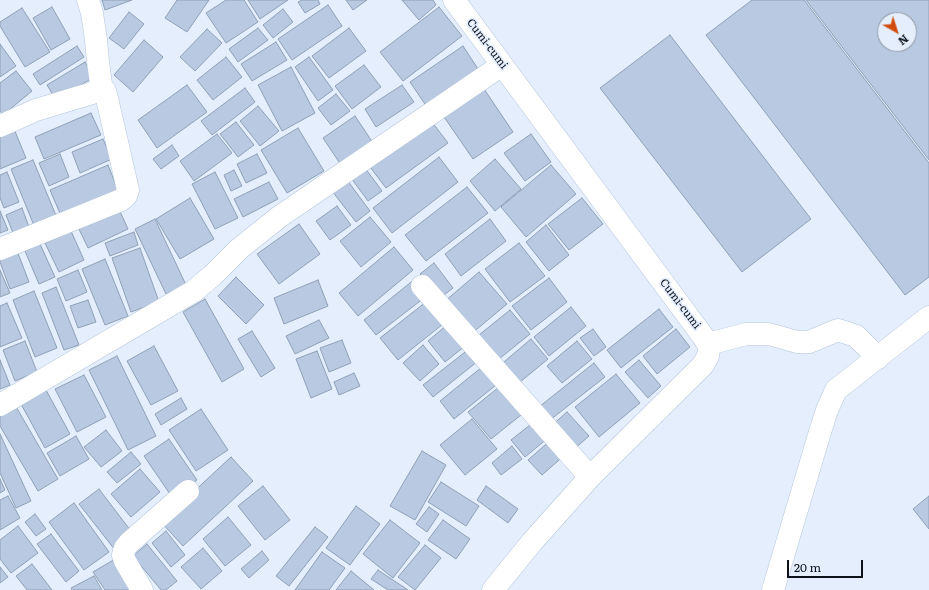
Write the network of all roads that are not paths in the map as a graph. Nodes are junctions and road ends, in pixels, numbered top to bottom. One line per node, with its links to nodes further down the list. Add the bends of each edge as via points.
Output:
1 (88, 0): 4 (street)
2 (454, 0): 3 (street, Cumi-cumi)
3 (502, 65): 9 (street, Cumi-cumi); 11 (street, via 280,217 239,249 194,291)
4 (102, 91): 5 (street, via 36,110); 6 (street, via 106,94 128,190 126,196)
5 (0, 126)
6 (0, 249)
7 (422, 286): 12 (street)
8 (929, 317): 10 (street)
9 (708, 344): 10 (street, via 746,334 769,334 797,342 809,342 838,330 856,336); 12 (street, via 708,356 703,365)
10 (878, 358): 16 (street, via 836,390 827,410)
11 (0, 405)
12 (590, 478): 15 (street)
13 (188, 491): 14 (street, via 126,548 123,555 125,561)
14 (142, 590)
15 (493, 590)
16 (773, 590)

